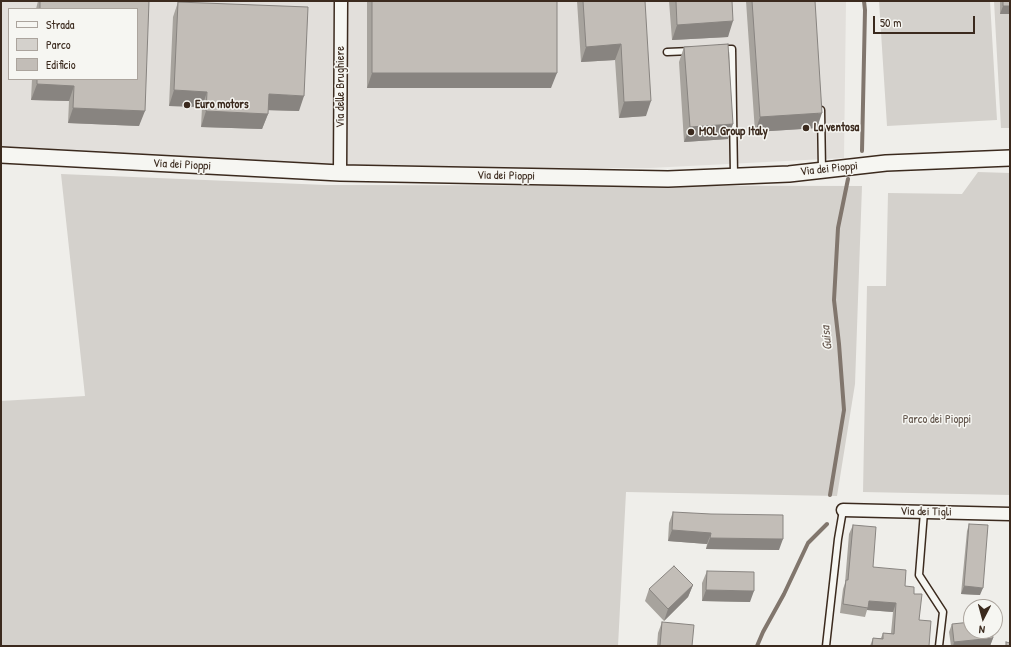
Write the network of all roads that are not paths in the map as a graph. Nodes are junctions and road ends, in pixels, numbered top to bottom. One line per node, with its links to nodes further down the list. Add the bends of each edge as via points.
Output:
1 (341, 1): 9 (street, Via delle Brughiere)
2 (710, 50): 10 (lane, via 732,49)
3 (696, 51): 4 (lane)
4 (667, 52)
5 (820, 101): 8 (lane)
6 (1, 155): 9 (street, Via dei Pioppi)
7 (1010, 158): 8 (street, Via dei Pioppi, via 886,163)
8 (822, 170): 10 (street, Via dei Pioppi)
9 (340, 174): 10 (street, Via dei Pioppi, via 668,179)
10 (734, 177)
11 (843, 510): 12 (street, Via dei Tigli); 14 (lane)
12 (924, 512): 13 (street, Via dei Tigli); 15 (lane, via 919,575 942,612)
13 (1010, 514)
14 (826, 646)
15 (939, 646)

